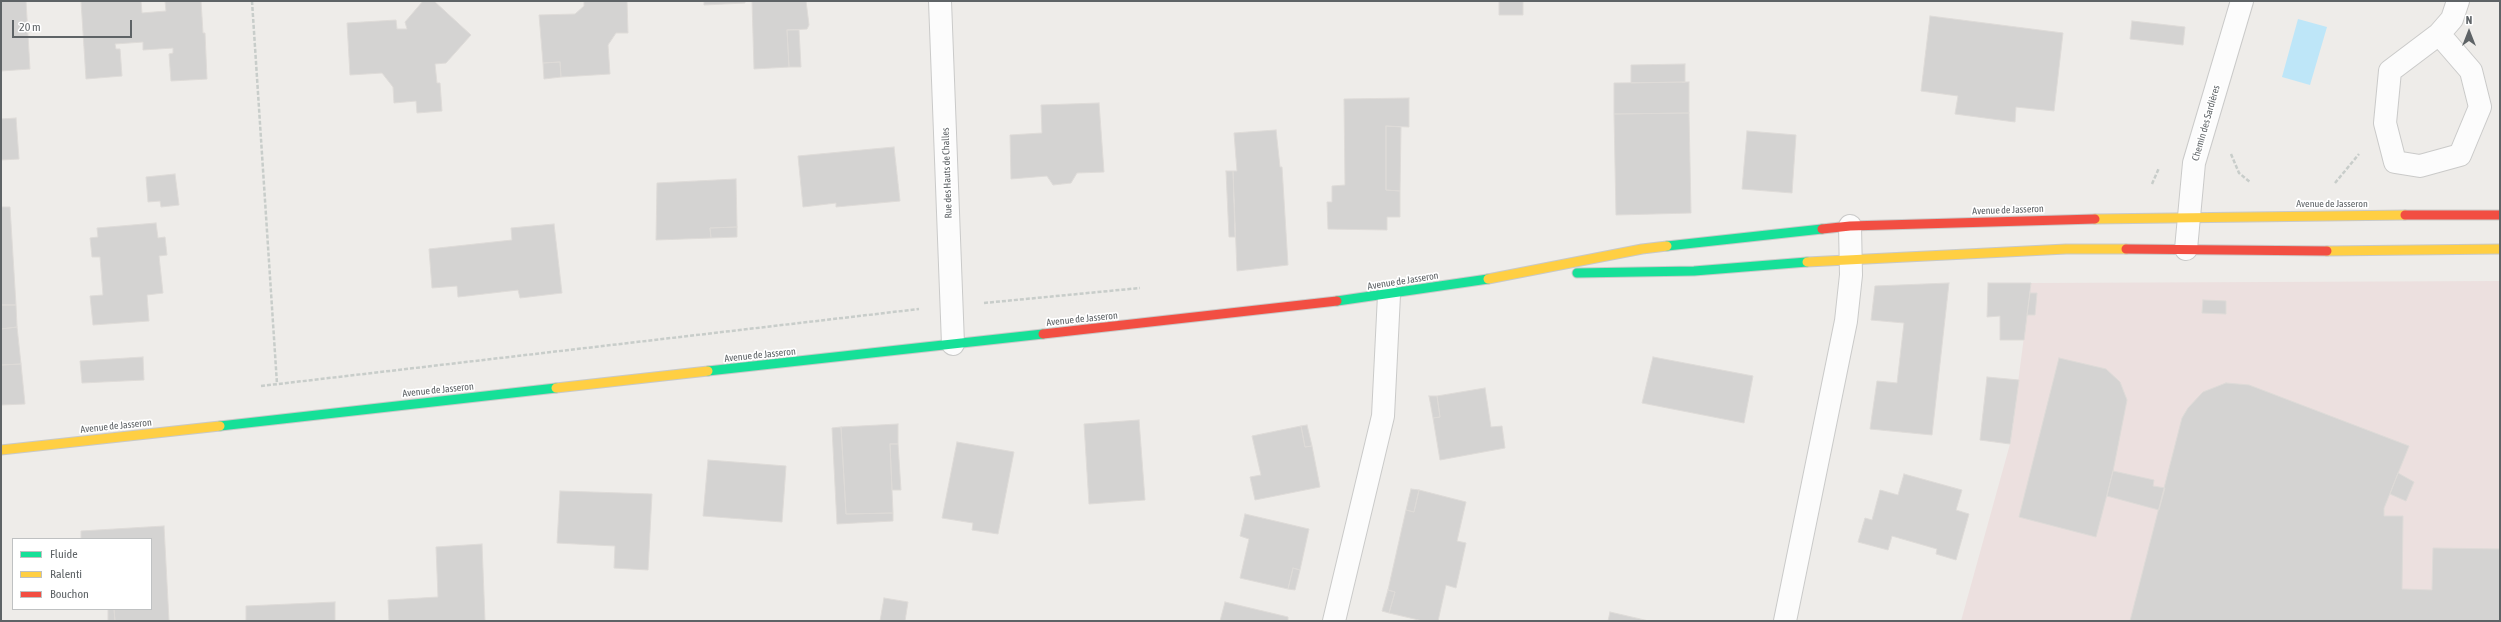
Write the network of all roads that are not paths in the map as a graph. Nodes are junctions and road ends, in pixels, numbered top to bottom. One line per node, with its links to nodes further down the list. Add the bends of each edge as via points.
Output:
1 (940, 1): 13 (street, Rue des Hauts de Challes)
2 (2242, 1): 6 (street, Chemin des Sardières, via 2194,163)
3 (2458, 1): 4 (street, via 2452,19)
4 (2439, 34): 4 (street, via 2390,71 2385,123 2395,162 2420,166 2460,155 2480,107 2471,71)
5 (2500, 215): 6 (main road, Avenue de Jasseron)
6 (2187, 216): 7 (main road, Avenue de Jasseron); 8 (street, Chemin des Sardières)
7 (1850, 226): 10 (street); 11 (main road, Avenue de Jasseron, via 1642,249)
8 (2186, 249): 9 (main road, Avenue de Jasseron); 10 (main road, Avenue de Jasseron, via 2066,249)
9 (2500, 249)
10 (1852, 258): 11 (main road, Avenue de Jasseron, via 1694,271); 16 (street, via 1846,321)
11 (1520, 274): 12 (main road, Avenue de Jasseron)
12 (1389, 295): 13 (main road, Avenue de Jasseron); 15 (street, via 1383,416)
13 (953, 344): 14 (main road, Avenue de Jasseron)
14 (1, 450)
15 (1334, 621)
16 (1785, 621)

